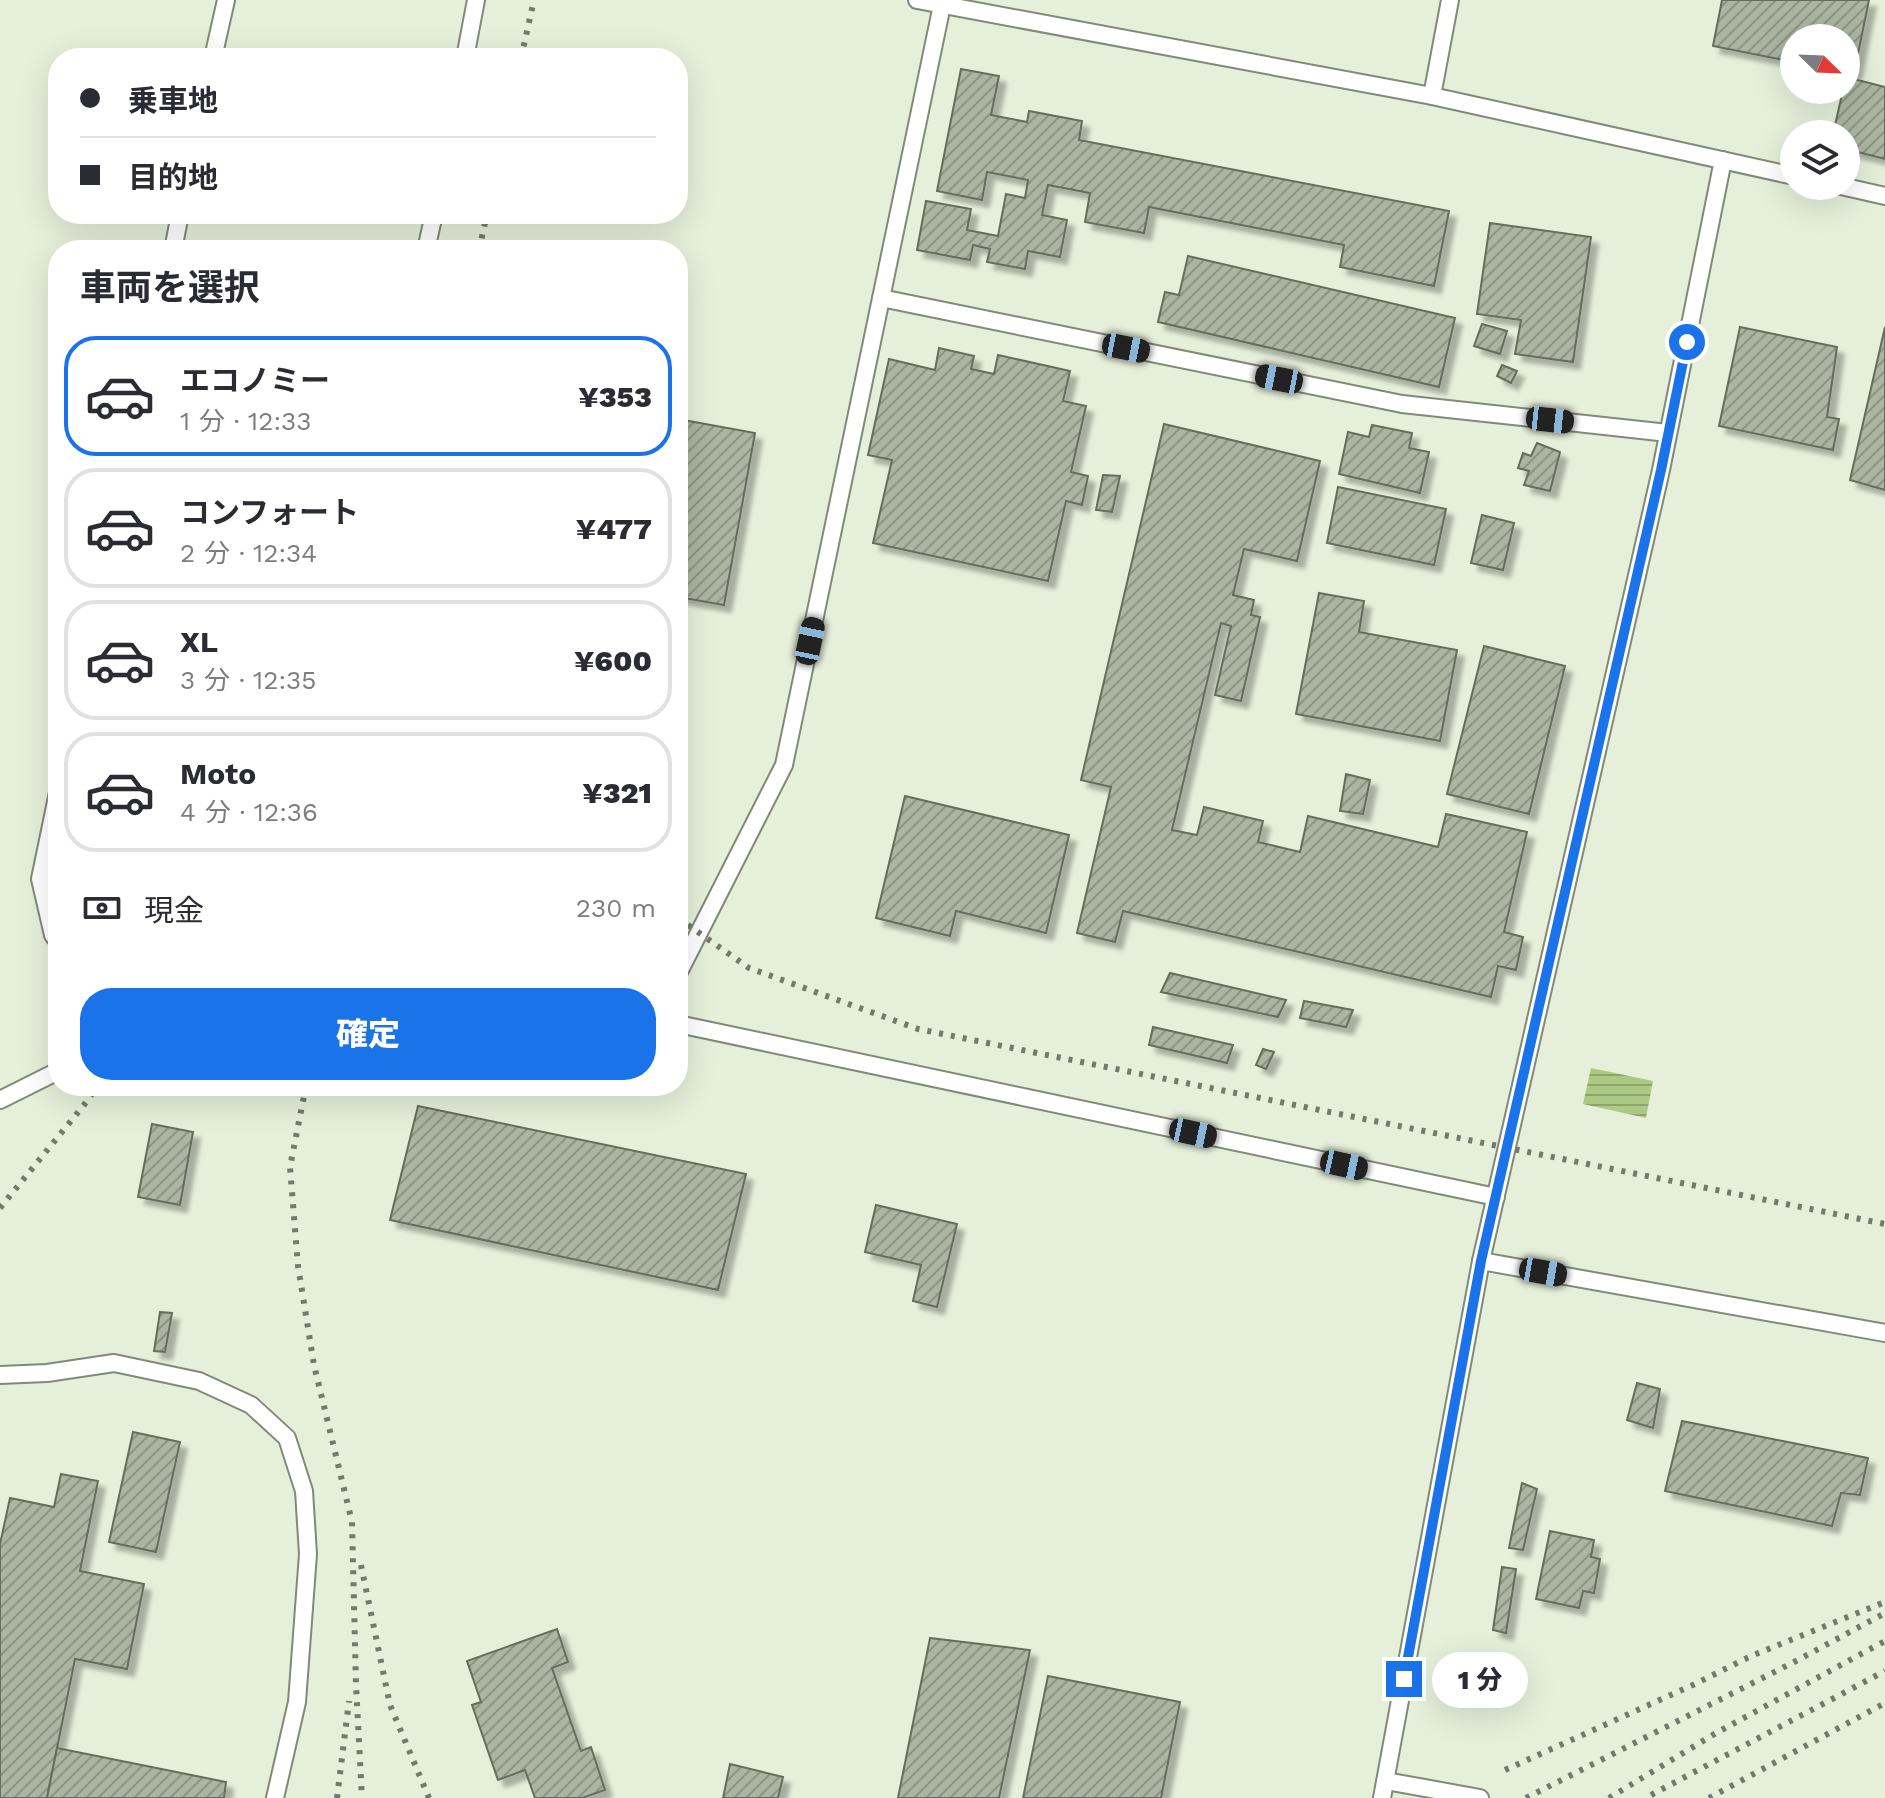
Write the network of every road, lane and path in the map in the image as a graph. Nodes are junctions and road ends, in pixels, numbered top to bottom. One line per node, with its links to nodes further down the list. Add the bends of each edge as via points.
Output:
1 (226, 0): 6 (lane)
2 (476, 0): 7 (lane)
3 (917, 0): 5 (lane)
4 (1450, 0): 8 (lane)
5 (943, 2): 8 (lane); 13 (lane)
6 (215, 48)
7 (467, 48)
8 (1432, 96): 9 (lane)
9 (1723, 160): 10 (lane); 14 (lane)
10 (1780, 173)
11 (1860, 190): 12 (lane)
12 (1885, 196)
13 (881, 298): 14 (lane, via 1402,404); 17 (lane, via 784,765)
14 (1668, 433): 21 (lane)
15 (48, 840): 16 (lane, via 40,879)
16 (48, 913)
17 (688, 954)
18 (688, 1026): 21 (lane)
19 (48, 1076): 20 (lane)
20 (0, 1100)
21 (1496, 1197): 22 (lane)
22 (1481, 1261): 23 (lane); 25 (lane)
23 (1885, 1333)
24 (0, 1375): 26 (lane, via 114,1363 199,1381 251,1405 287,1438 304,1491 308,1554 297,1702)
25 (1384, 1790): 27 (lane)
26 (275, 1798)
27 (1480, 1798)

